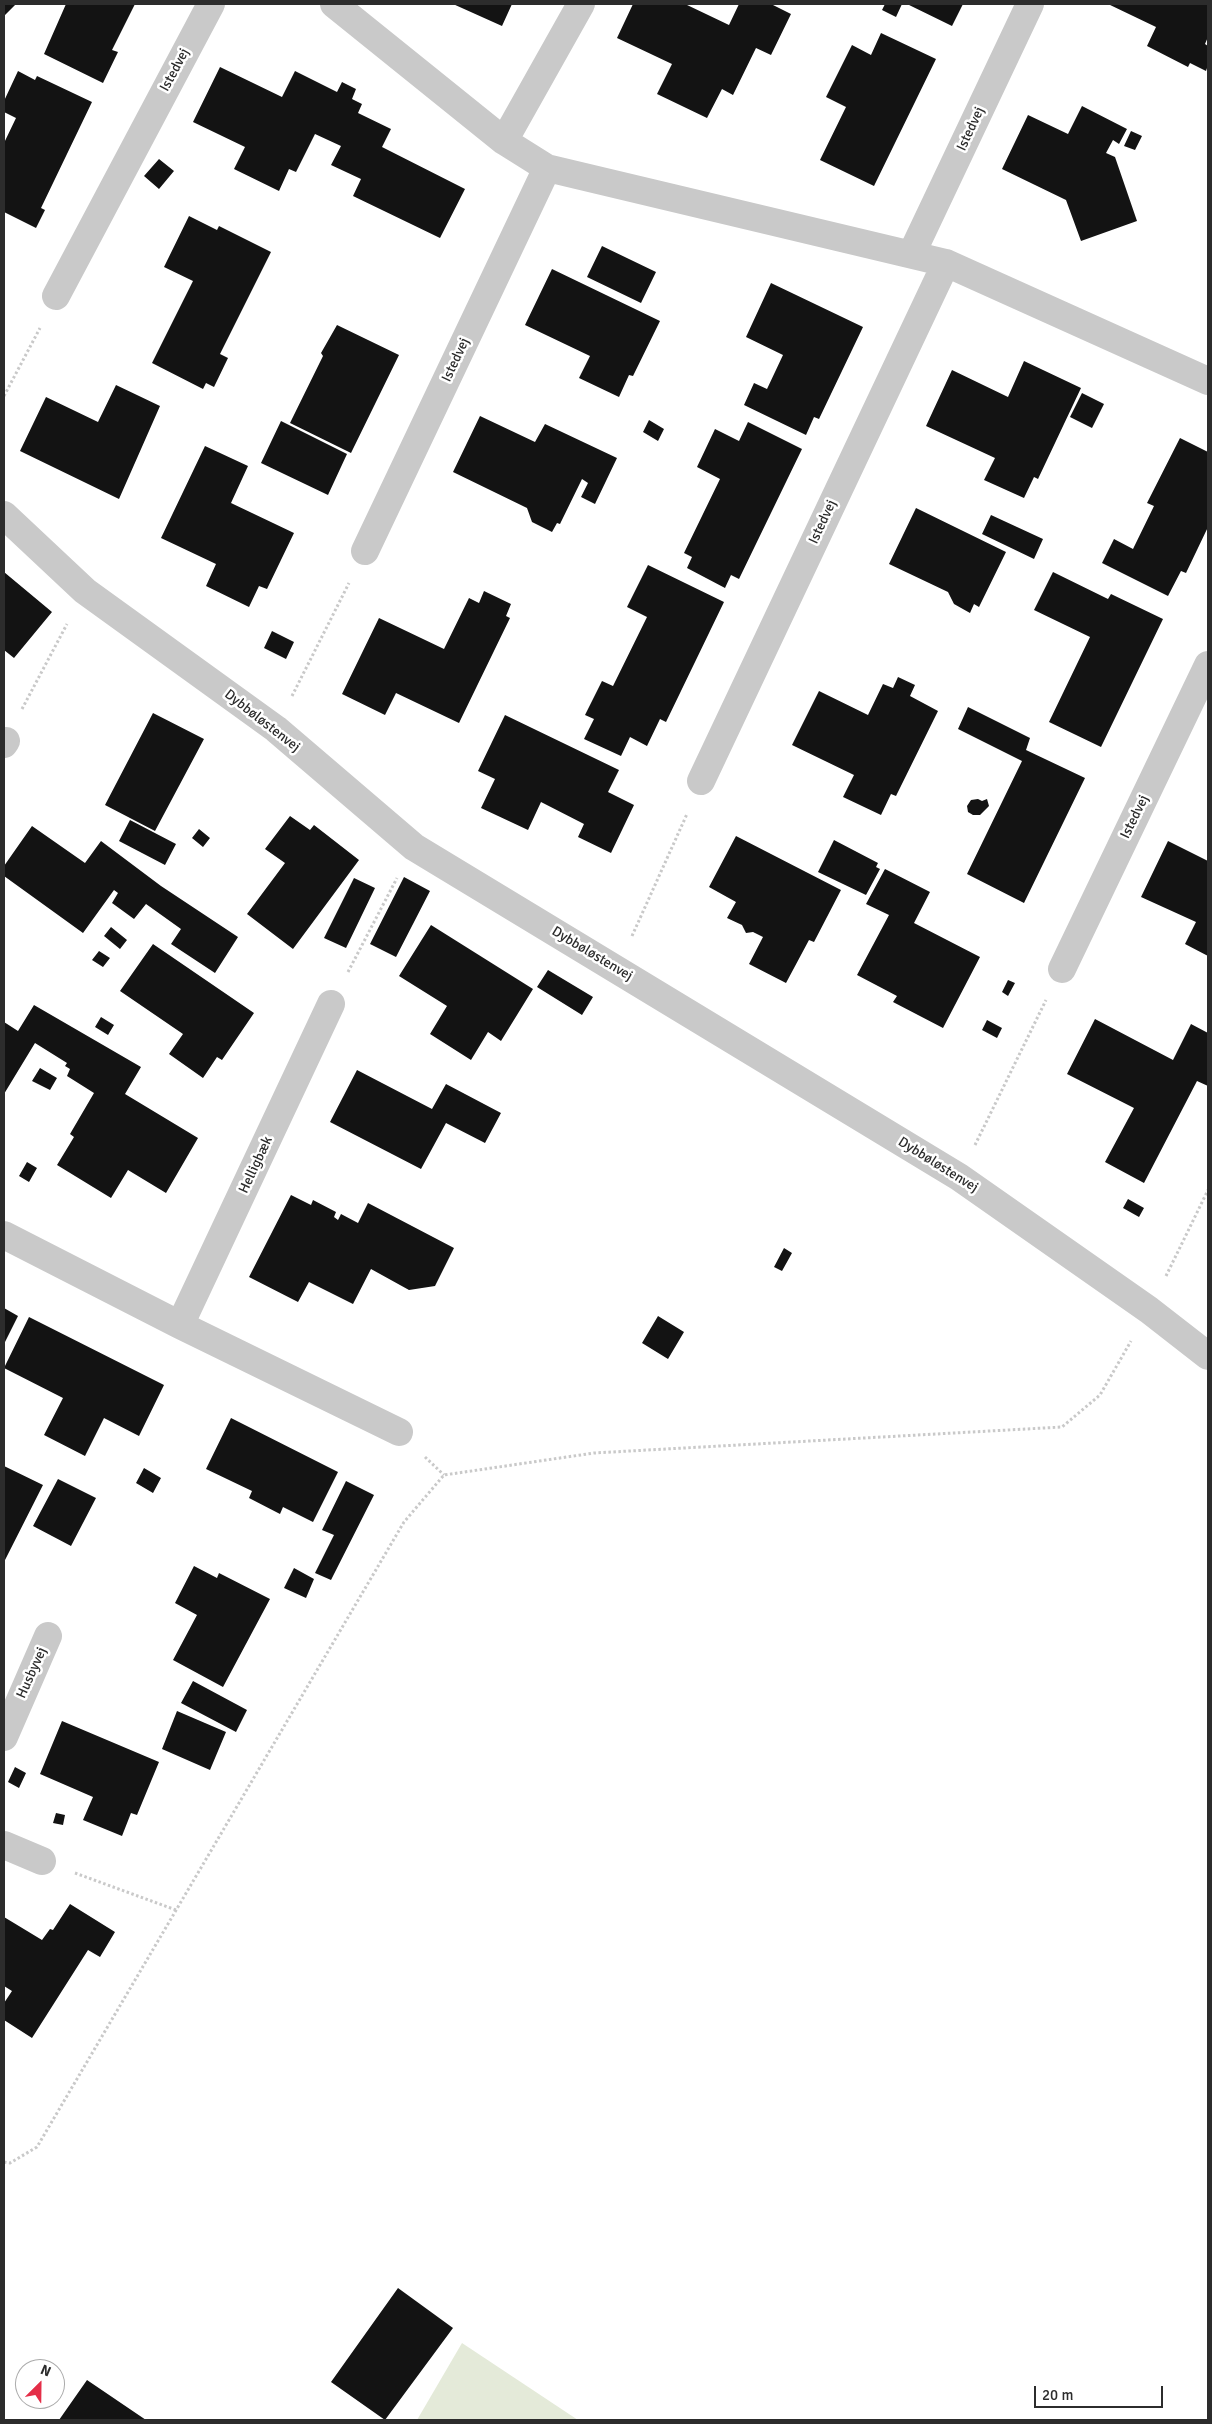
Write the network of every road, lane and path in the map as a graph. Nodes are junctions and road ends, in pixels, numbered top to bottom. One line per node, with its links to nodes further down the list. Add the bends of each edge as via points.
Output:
1 (211, 4): 9 (street, Istedvej)
2 (334, 4): 5 (street)
3 (581, 4): 5 (street)
4 (1030, 4): 7 (street, Istedvej)
5 (504, 141): 6 (street)
6 (547, 168): 7 (street); 13 (street, Istedvej)
7 (912, 254): 8 (street)
8 (946, 263): 10 (street); 18 (street, Istedvej)
9 (56, 296): 11 (path)
10 (1208, 381)
11 (4, 396)
12 (4, 515): 14 (street, Dybbøløstenvej)
13 (365, 551): 16 (path)
14 (85, 591): 16 (street, Dybbøløstenvej); 17 (path)
15 (1208, 665): 20 (street, Istedvej)
16 (276, 729): 19 (street, Dybbøløstenvej)
17 (5, 743)
18 (701, 781): 21 (path)
19 (414, 847): 21 (street, Dybbøløstenvej); 22 (path)
20 (1062, 968): 23 (path)
21 (617, 969): 23 (street, Dybbøløstenvej)
22 (331, 1004): 27 (street, Helligbæk)
23 (959, 1177): 26 (street, Dybbøløstenvej)
24 (1208, 1190): 26 (path)
25 (4, 1235): 27 (street)
26 (1149, 1310): 28 (street, Dybbøløstenvej); 34 (path, via 1100,1395 1062,1427 594,1453 444,1475 404,1522)
27 (180, 1325): 29 (street)
28 (1208, 1356)
29 (400, 1432)
30 (48, 1636): 31 (street, Husbyvej)
31 (4, 1737)
32 (4, 1845): 33 (street)
33 (42, 1861): 34 (path)
34 (176, 1910): 35 (path, via 37,2147 10,2163)
35 (4, 2162)

